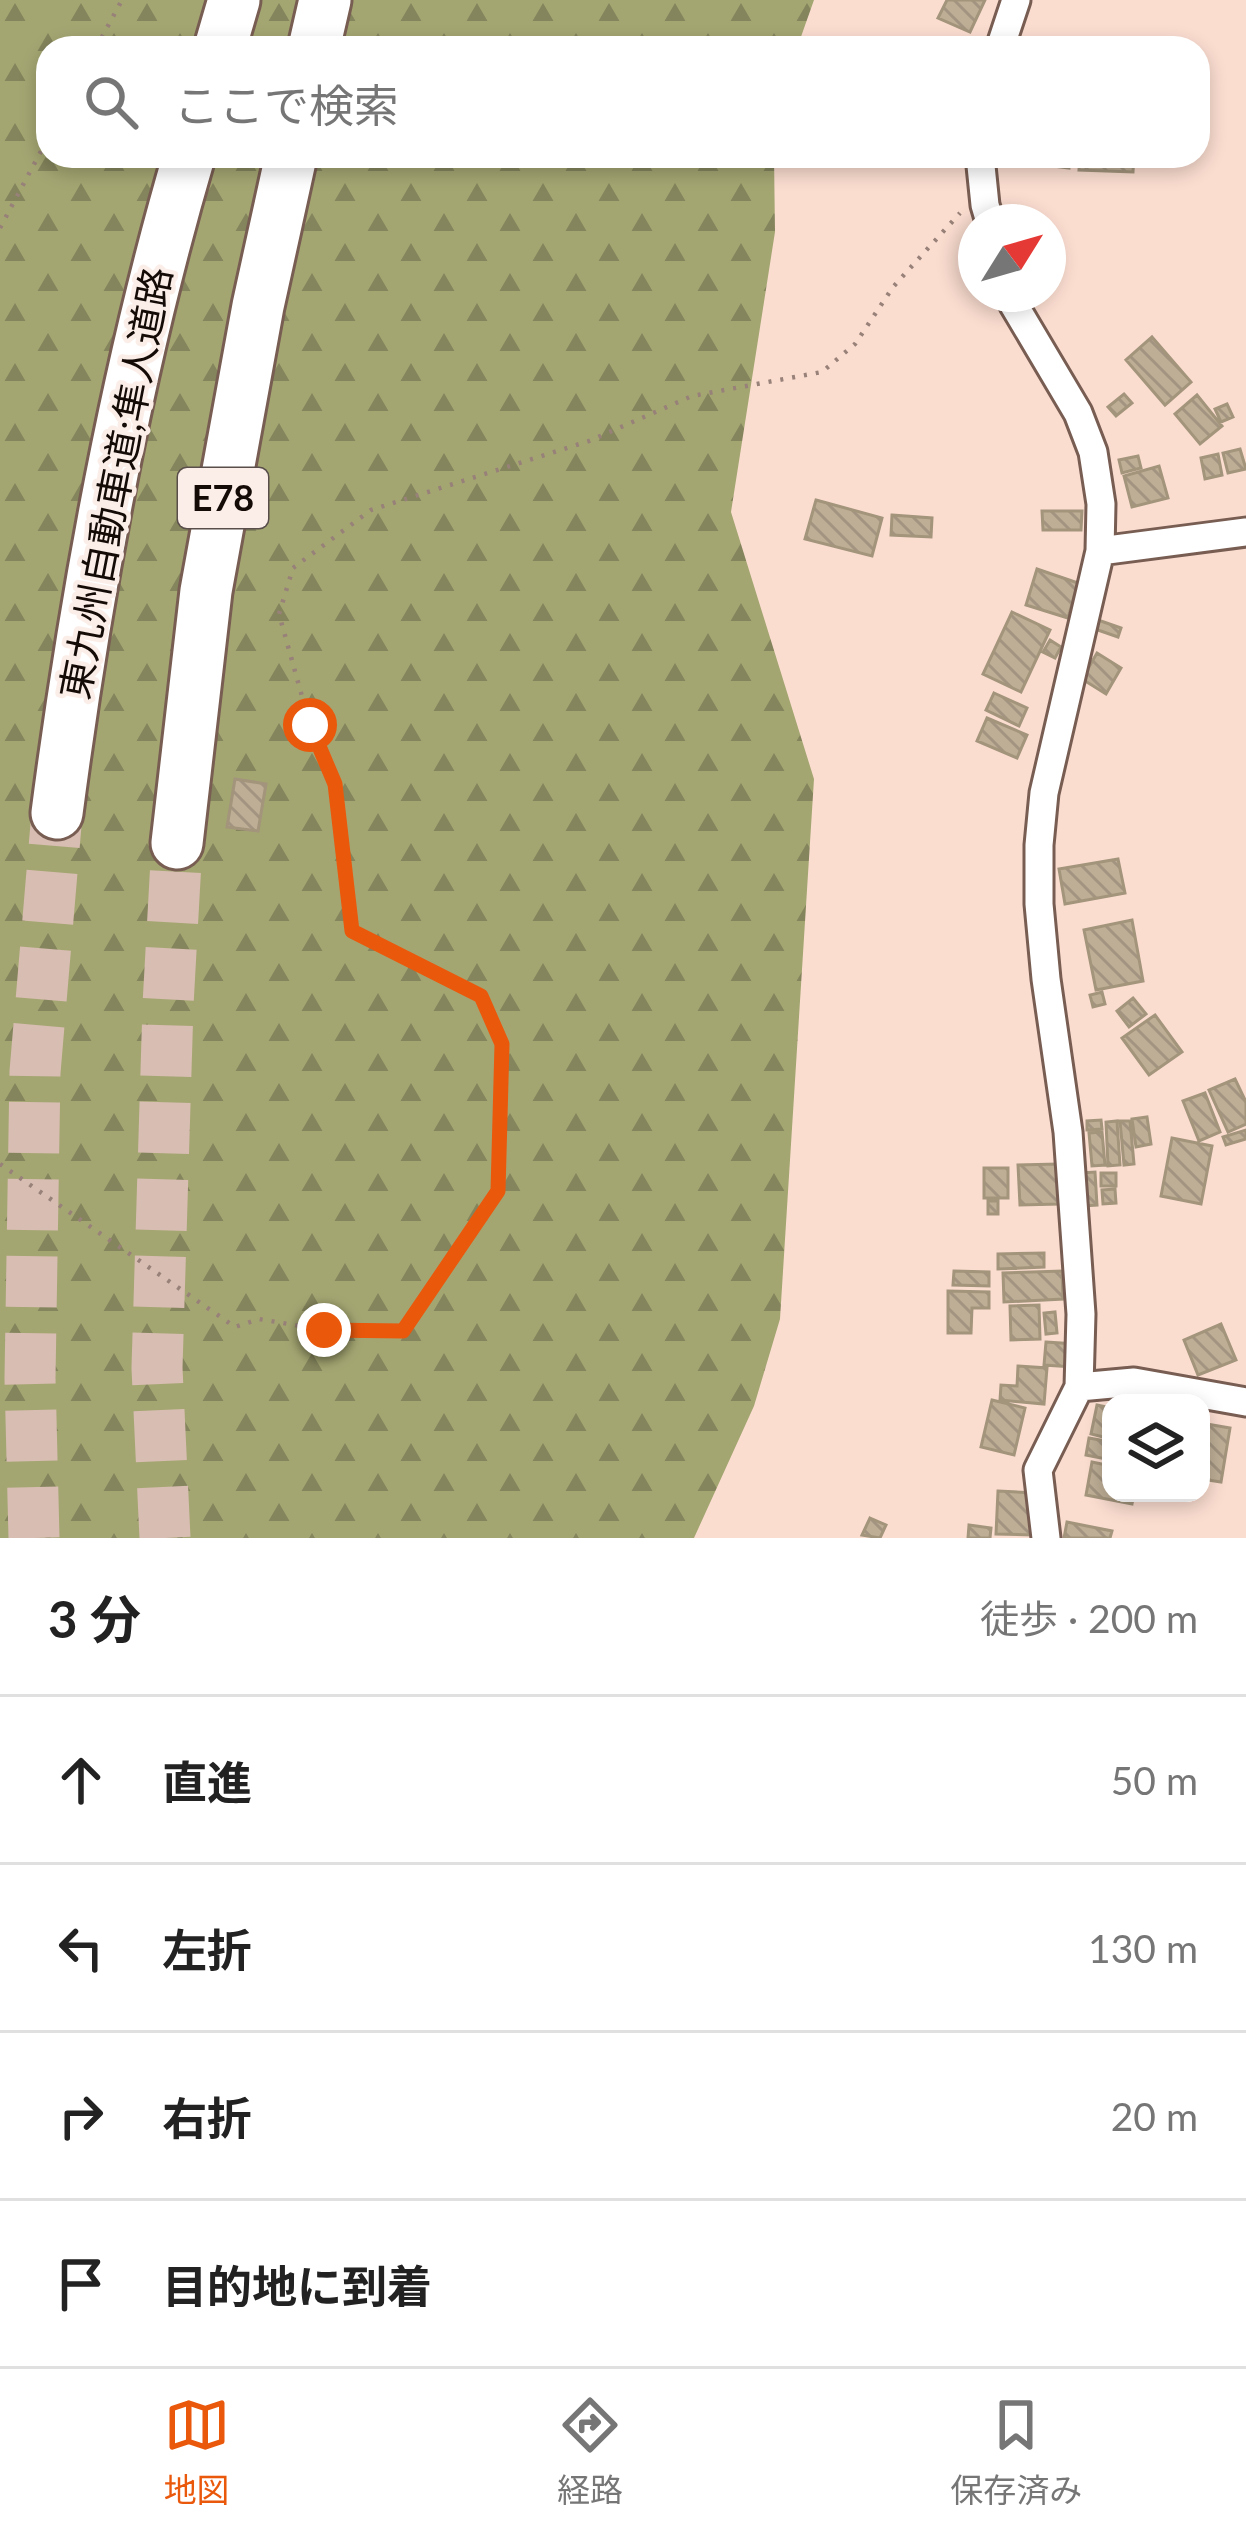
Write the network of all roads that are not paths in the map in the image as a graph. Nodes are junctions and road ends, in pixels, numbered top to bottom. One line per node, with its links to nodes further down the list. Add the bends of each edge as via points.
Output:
1 (234, 0): 4 (highway)
2 (325, 0): 5 (highway)
3 (1016, 0): 6 (street)
4 (224, 36)
5 (317, 36)
6 (1004, 36)
7 (185, 168): 14 (highway, 東九州自動車道;隼人道路, via 124,418)
8 (288, 168): 15 (highway, E78, via 206,591)
9 (981, 168): 10 (street)
10 (986, 204)
11 (1017, 312): 13 (street, via 1093,452)
12 (1246, 532): 13 (street)
13 (1100, 551): 16 (street, via 1039,845 1046,980 1070,1162)
14 (57, 813)
15 (177, 843)
16 (1079, 1387): 17 (street, via 1134,1382); 18 (street, via 1038,1470)
17 (1246, 1402)
18 (1046, 1538)

